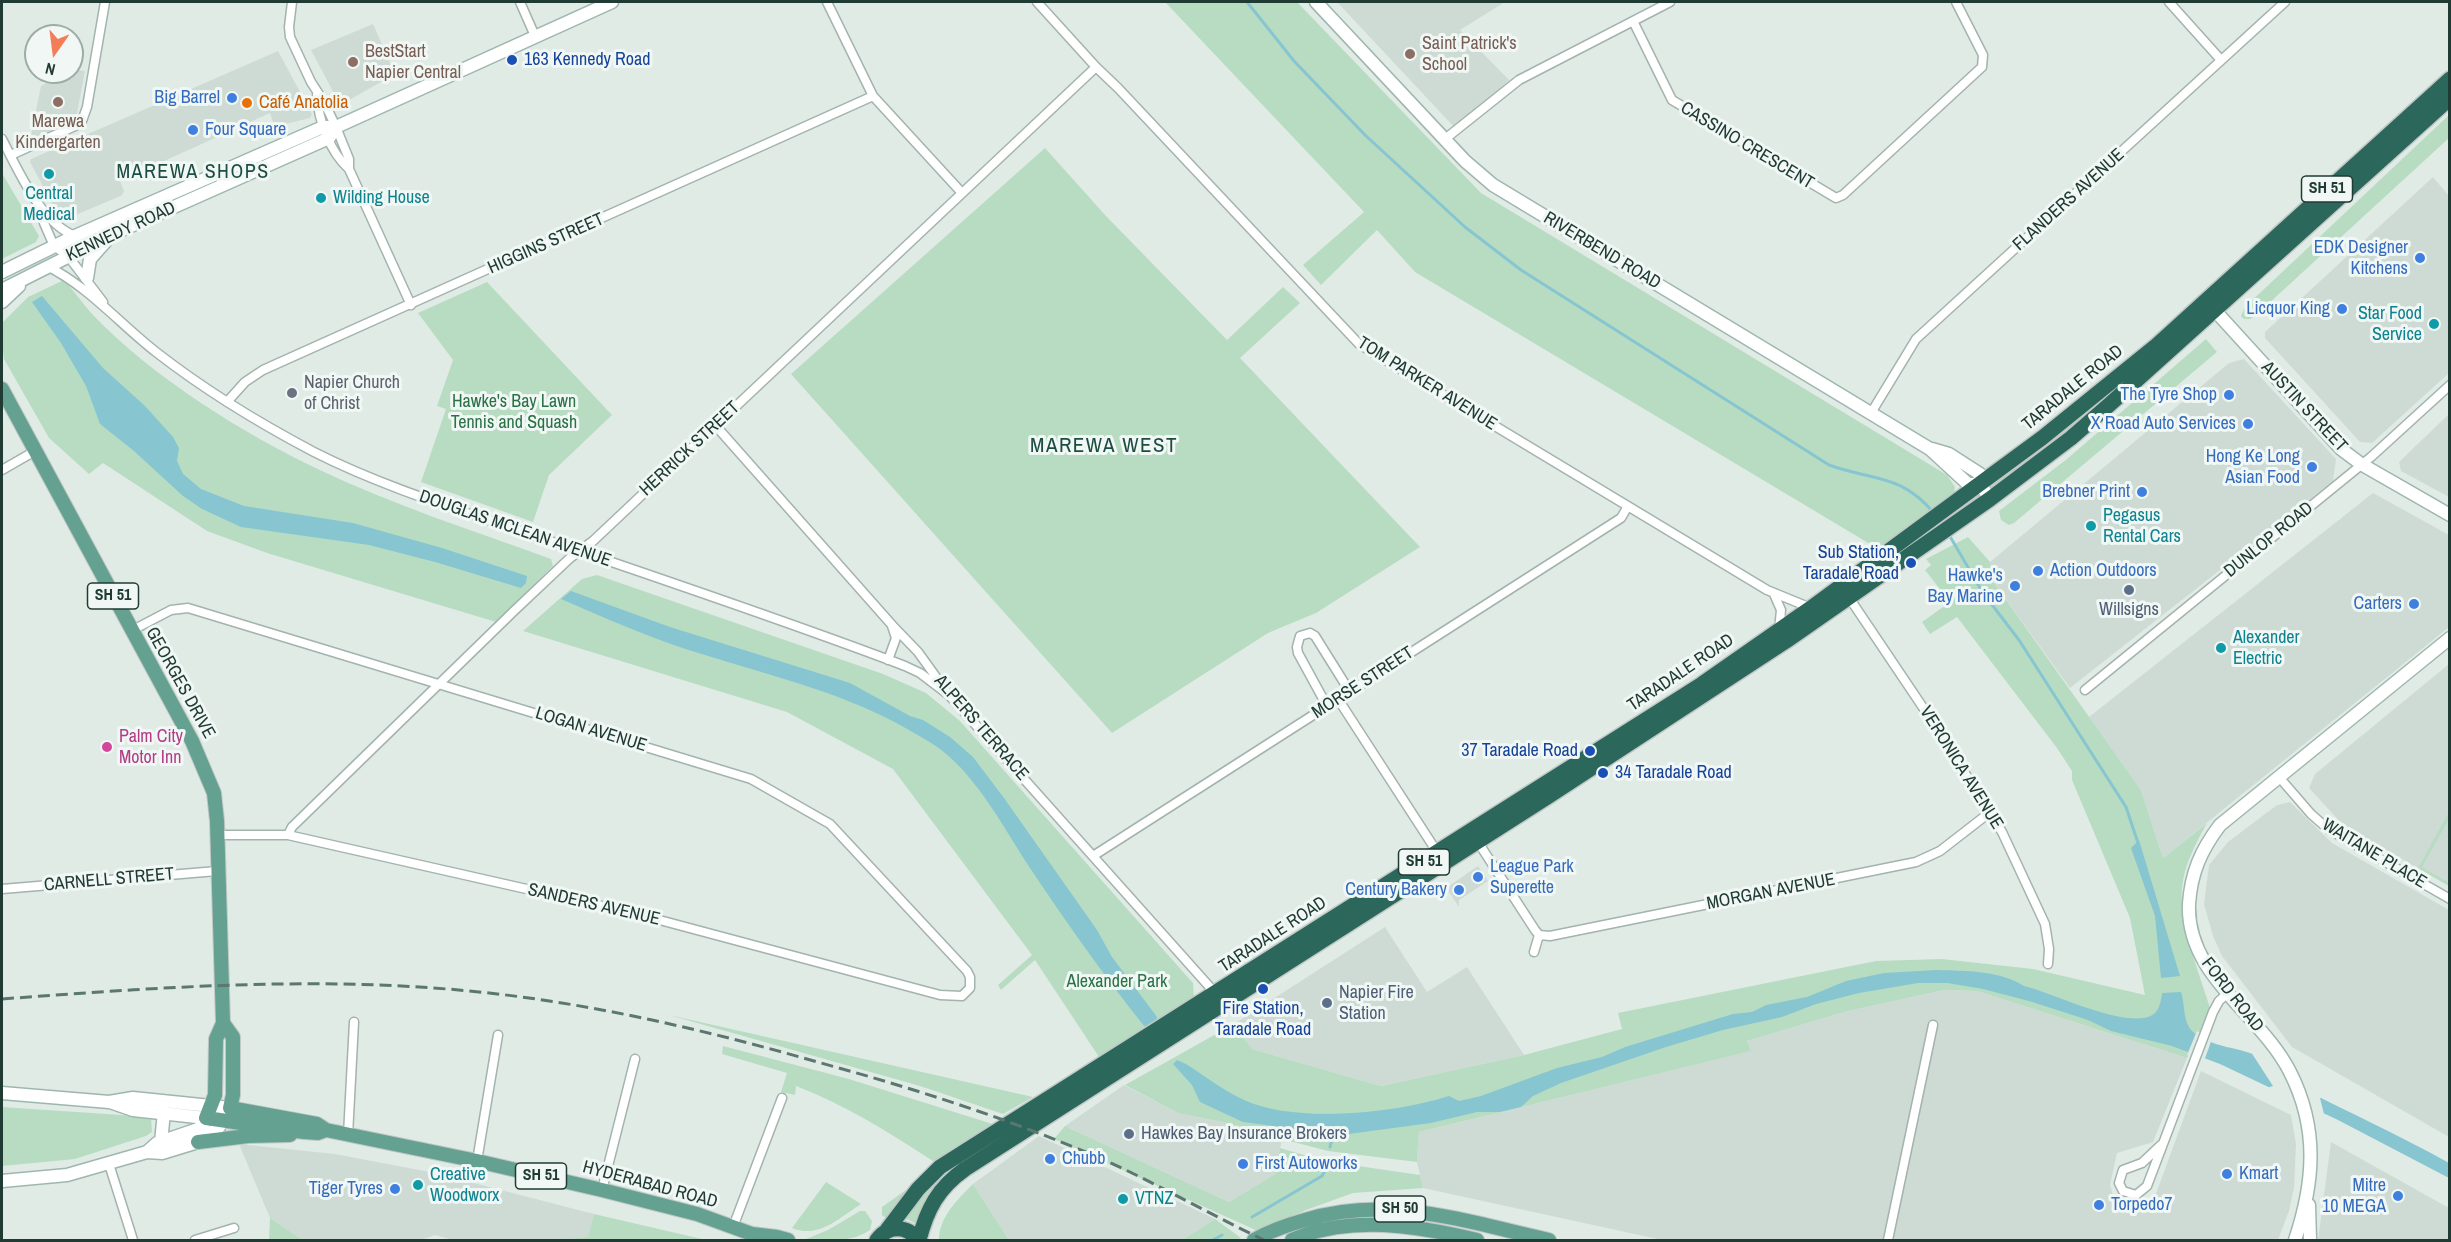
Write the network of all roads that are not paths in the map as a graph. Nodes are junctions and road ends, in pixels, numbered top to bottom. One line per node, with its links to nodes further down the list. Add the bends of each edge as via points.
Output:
1 (105, 2): 22 (street, via 82,121)
2 (292, 2): 19 (street, via 289,31)
3 (520, 2): 13 (street)
4 (612, 2): 13 (main road, KENNEDY ROAD)
5 (827, 2): 17 (street)
6 (1037, 2): 15 (street, TOM PARKER AVENUE)
7 (1316, 2): 21 (main road, RIVERBEND ROAD)
8 (1670, 2): 12 (street)
9 (1956, 2): 12 (street, CASSINO CRESCENT, via 1983,55 1982,67 1836,202 1672,100)
10 (2169, 2): 14 (street)
11 (2285, 2): 14 (street, FLANDERS AVENUE)
12 (1633, 21): 21 (street, via 1519,80)
13 (535, 36): 19 (main road, KENNEDY ROAD)
14 (2221, 60): 42 (street, FLANDERS AVENUE, via 1916,339)
15 (1096, 67): 24 (street, HERRICK STREET); 49 (street, TOM PARKER AVENUE, via 1359,344)
16 (2450, 79): 37 (highway, TARADALE ROAD / SH 51)
17 (873, 96): 24 (street); 36 (street, HIGGINS STREET)
18 (2450, 98): 37 (highway, TARADALE ROAD / SH 51)
19 (329, 131): 23 (street, via 341,162); 23 (street, via 349,159); 26 (main road, KENNEDY ROAD); 27 (main road, KENNEDY ROAD)
20 (2, 139): 22 (street)
21 (1445, 139): 42 (main road, RIVERBEND ROAD, via 1493,185)
22 (10, 155): 25 (street)
23 (349, 169): 36 (street)
24 (962, 193): 43 (street, HERRICK STREET)
25 (44, 212): 27 (street, via 63,232); 28 (street, via 44,223)
26 (113, 234): 29 (main road, KENNEDY ROAD); 33 (main road, via 90,259)
27 (75, 236): 28 (main road, KENNEDY ROAD)
28 (54, 246): 29 (street, DOUGLAS MCLEAN AVENUE); 31 (main road, KENNEDY ROAD)
29 (68, 256): 30 (main road, KENNEDY ROAD); 33 (street, DOUGLAS MCLEAN AVENUE)
30 (47, 266): 32 (main road, KENNEDY ROAD); 38 (street, DOUGLAS MCLEAN AVENUE)
31 (2, 272)
32 (30, 275): 34 (main road, KENNEDY ROAD); 35 (main road)
33 (87, 278): 38 (street, DOUGLAS MCLEAN AVENUE)
34 (2, 290)
35 (2, 302)
36 (411, 305): 41 (street, HIGGINS STREET, via 258,374)
37 (2210, 305): 45 (main road, AUSTIN STREET, via 2327,436); 47 (highway, TARADALE ROAD / SH 51); 48 (highway, TARADALE ROAD / SH 51, via 2071,438)
38 (109, 310): 41 (street, DOUGLAS MCLEAN AVENUE, via 153,350)
39 (2450, 385): 45 (street, DUNLOP ROAD)
40 (2, 389): 44 (main road, GEORGES DRIVE / SH 51)
41 (227, 402): 51 (street, DOUGLAS MCLEAN AVENUE, via 290,440 368,477)
42 (1871, 413): 47 (main road, RIVERBEND ROAD, via 1930,448 1968,484)
43 (715, 425): 51 (street, HERRICK STREET); 55 (street, ALPERS TERRACE)
44 (35, 451): 46 (street); 57 (main road, GEORGES DRIVE / SH 51)
45 (2361, 465): 50 (main road, AUSTIN STREET); 61 (street, DUNLOP ROAD)
46 (2, 470)
47 (1980, 484): 48 (main road); 52 (highway, TARADALE ROAD / SH 51, via 1916,530)
48 (1989, 499): 52 (highway, TARADALE ROAD / SH 51, via 1924,544)
49 (1628, 506): 53 (street, TOM PARKER AVENUE); 62 (street, MORSE STREET, via 1622,518)
50 (2450, 515)
51 (579, 551): 59 (street, DOUGLAS MCLEAN AVENUE); 60 (street, HERRICK STREET)
52 (1844, 591): 54 (highway, TARADALE ROAD / SH 51); 67 (street, VERONICA AVENUE); 70 (highway, TARADALE ROAD / SH 51, via 1706,695)
53 (1773, 594): 54 (street, TOM PARKER AVENUE); 56 (street, via 1781,610)
54 (1811, 608): 56 (highway, TARADALE ROAD / SH 51)
55 (892, 625): 59 (street, via 896,638); 63 (street, ALPERS TERRACE, via 918,652)
56 (1779, 630): 70 (highway, TARADALE ROAD / SH 51)
57 (131, 631): 60 (street, LOGAN AVENUE, via 171,610 188,608); 68 (main road, GEORGES DRIVE / SH 51, via 209,778 216,807)
58 (2450, 638): 66 (main road, FORD ROAD)
59 (888, 660): 63 (street, DOUGLAS MCLEAN AVENUE, via 920,673)
60 (439, 684): 69 (street, HERRICK STREET); 80 (street, LOGAN AVENUE, via 751,779 814,813 843,835 967,971 971,981)
61 (2085, 690)
62 (1350, 692): 64 (street, MORSE STREET); 65 (street, via 1315,636 1300,636 1298,653)
63 (949, 695): 71 (street, ALPERS TERRACE)
64 (1338, 699): 65 (street, MORSE STREET); 72 (street)
65 (1327, 706): 71 (street, MORSE STREET)
66 (2279, 777): 75 (street, WAITANE PLACE, via 2328,829); 79 (main road, FORD ROAD, via 2220,825 2202,850 2192,877 2189,910 2194,939 2208,969)
67 (1989, 813): 76 (street, MORGAN AVENUE, via 1940,851 1916,862 1550,936); 78 (street, VERONICA AVENUE, via 2002,832 2045,924)
68 (216, 835): 69 (street, SANDERS AVENUE); 73 (main road, GEORGES DRIVE / SH 51)
69 (288, 835): 80 (street, SANDERS AVENUE, via 637,914 940,995 957,998)
70 (1474, 837): 72 (highway, TARADALE ROAD / SH 51); 76 (street)
71 (1093, 855): 81 (street, ALPERS TERRACE)
72 (1440, 858): 81 (highway, TARADALE ROAD / SH 51)
73 (217, 871): 74 (street, CARNELL STREET); 83 (main road, GEORGES DRIVE / SH 51)
74 (2, 889)
75 (2450, 900)
76 (1539, 935): 77 (street)
77 (1534, 952)
78 (2048, 964)
79 (2228, 993): 98 (street, via 2219,1001 2208,1025); 106 (main road, FORD ROAD, via 2288,1069 2305,1112 2310,1143)
80 (966, 994)
81 (1219, 1000): 110 (highway, TARADALE ROAD / SH 51, via 940,1167); 114 (highway, TARADALE ROAD / SH 51, via 952,1178 930,1205)
82 (354, 1022): 95 (street)
83 (223, 1023): 91 (main road, GEORGES DRIVE / SH 51, via 216,1039 215,1095); 92 (main road, GEORGES DRIVE / SH 51, via 233,1037 233,1095)
84 (1934, 1025): 119 (street)
85 (498, 1035): 100 (street)
86 (635, 1059): 105 (street)
87 (2, 1093): 89 (main road)
88 (782, 1098): 107 (street)
89 (109, 1102): 90 (main road, via 133,1110); 91 (main road, via 133,1098)
90 (164, 1112): 91 (main road); 96 (main road)
91 (208, 1112): 92 (main road, HYDERABAD ROAD / SH 51); 96 (main road, via 198,1129)
92 (227, 1114): 93 (main road, HYDERABAD ROAD / SH 51, via 317,1124); 94 (main road, HYDERABAD ROAD / SH 51); 97 (main road, via 210,1135)
93 (326, 1130): 94 (main road, HYDERABAD ROAD / SH 51); 95 (main road, HYDERABAD ROAD / SH 51)
94 (304, 1132): 97 (main road)
95 (348, 1135): 100 (main road, HYDERABAD ROAD / SH 51)
96 (162, 1142): 99 (main road)
97 (198, 1142): 99 (main road, via 162,1153)
98 (2161, 1145): 102 (street, via 2151,1157); 103 (street)
99 (147, 1152): 101 (main road)
100 (477, 1161): 105 (main road, HYDERABAD ROAD / SH 51)
101 (109, 1164): 104 (main road, via 67,1175); 111 (street)
102 (2132, 1166): 103 (street, via 2145,1171); 103 (street, via 2123,1170 2119,1178 2123,1191 2131,1195 2141,1193)
103 (2148, 1180)
104 (2, 1181)
105 (602, 1190): 107 (main road, HYDERABAD ROAD / SH 51)
106 (2308, 1198): 120 (main road, FORD ROAD); 121 (main road)
107 (734, 1227): 109 (main road, HYDERABAD ROAD / SH 51)
108 (234, 1228): 112 (street)
109 (757, 1237): 113 (main road, HYDERABAD ROAD / SH 51)
110 (879, 1237): 114 (highway, SH 51, via 906,1230)
111 (133, 1240)
112 (195, 1240)
113 (788, 1240)
114 (919, 1240)
115 (1254, 1240): 118 (main road, SH 50, via 1326,1213 1388,1208 1434,1214)
116 (1292, 1240): 117 (main road, SH 50, via 1374,1225)
117 (1477, 1240)
118 (1549, 1240)
119 (1888, 1240)
120 (2295, 1240)
121 (2310, 1240)

